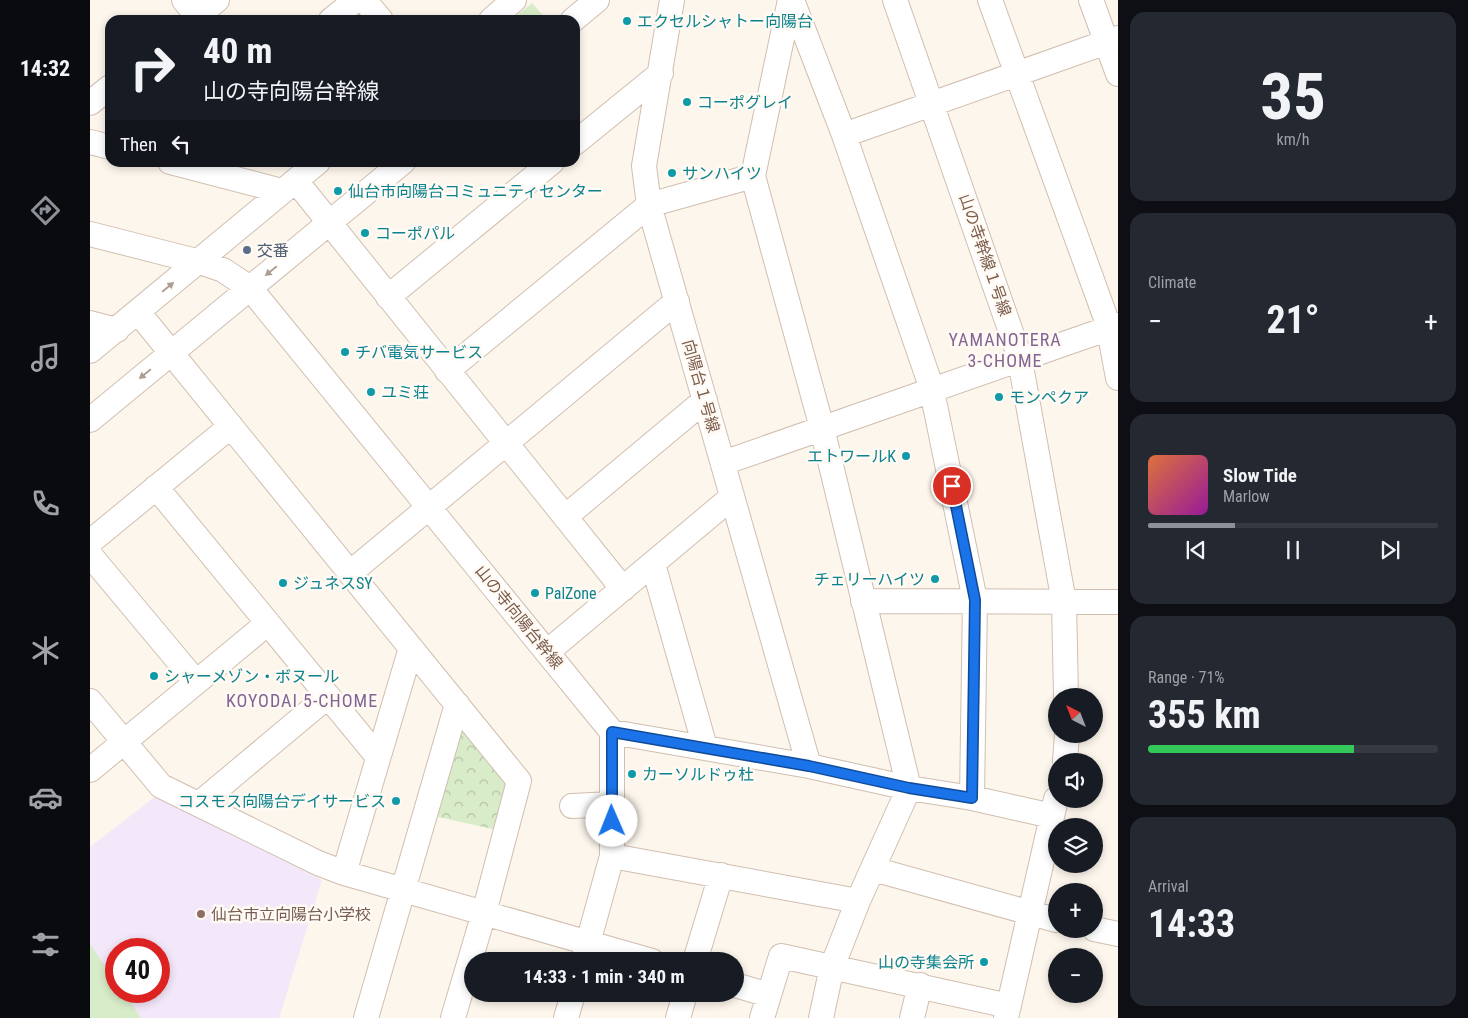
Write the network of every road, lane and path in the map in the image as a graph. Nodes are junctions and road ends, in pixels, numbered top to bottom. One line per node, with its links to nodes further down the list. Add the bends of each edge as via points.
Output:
1 (217, 0): 11 (street)
2 (356, 0): 12 (street)
3 (364, 0): 13 (street)
4 (514, 0): 14 (street)
5 (597, 0): 15 (street)
6 (672, 0): 17 (street, 向陽台１号線)
7 (791, 0): 23 (street); 31 (street)
8 (895, 0): 22 (street, 山の寺幹線１号線)
9 (990, 0): 18 (street)
10 (1091, 0): 16 (street)
11 (193, 14)
12 (337, 15)
13 (376, 15)
14 (496, 15)
15 (579, 15)
16 (1112, 40): 18 (street); 19 (street)
17 (661, 73): 24 (street); 33 (street, 向陽台１号線, via 644,166)
18 (1017, 74): 22 (street); 42 (street)
19 (1118, 74)
20 (105, 91): 21 (street)
21 (90, 103)
22 (932, 104): 23 (street); 46 (street, 山の寺幹線１号線)
23 (844, 135): 49 (street)
24 (580, 139)
25 (90, 142): 26 (street)
26 (105, 146)
27 (195, 167): 32 (street)
28 (312, 167): 32 (street)
29 (397, 167): 34 (street)
30 (546, 167): 38 (street)
31 (753, 176): 33 (street); 53 (street)
32 (289, 186): 34 (street); 36 (street)
33 (649, 205): 39 (street, 向陽台１号線); 47 (street)
34 (330, 224): 37 (street, one-way to 37); 38 (street)
35 (90, 234): 36 (street, 山の寺向陽台幹線)
36 (200, 262): 37 (street, 山の寺向陽台幹線, via 223,270); 40 (street, one-way to 36)
37 (250, 288): 45 (street); 58 (street, 山の寺向陽台幹線)
38 (388, 297): 47 (street)
39 (677, 301): 50 (street, 向陽台１号線); 54 (street)
40 (138, 312): 43 (street); 45 (street)
41 (90, 323): 43 (street)
42 (1114, 326): 46 (street); 48 (street)
43 (117, 330): 44 (street)
44 (90, 351)
45 (172, 353): 51 (street, one-way to 51); 52 (street)
46 (1020, 359): 49 (street); 67 (street, 山の寺幹線１号線)
47 (448, 371): 54 (street)
48 (1118, 378)
49 (932, 390): 53 (street); 65 (street)
50 (705, 400): 55 (street, 向陽台１号線); 59 (street)
51 (90, 420)
52 (230, 426): 56 (street); 63 (street)
53 (822, 428): 55 (street); 66 (street)
54 (506, 443): 58 (street); 59 (street)
55 (723, 463): 57 (street, 向陽台１号線)
56 (156, 487): 60 (street); 69 (street)
57 (732, 497): 62 (street); 81 (street, 向陽台１号線)
58 (430, 506): 63 (street); 71 (street, 山の寺向陽台幹線)
59 (565, 517): 64 (street)
60 (90, 542)
61 (90, 555): 72 (street)
62 (653, 564): 64 (street); 79 (street)
63 (350, 573): 70 (street)
64 (623, 589): 71 (street)
65 (975, 600): 66 (street); 67 (street); 84 (street)
66 (863, 601): 83 (street)
67 (1064, 602): 68 (street); 73 (street, 山の寺幹線１号線)
68 (1118, 602)
69 (268, 622): 72 (street); 74 (street)
70 (411, 648): 76 (street); 80 (street)
71 (547, 652): 77 (street, 山の寺向陽台幹線)
72 (196, 682): 78 (street)
73 (1066, 688)
74 (328, 696): 80 (street); 85 (street)
75 (90, 701): 78 (street)
76 (457, 704): 94 (street); 96 (street, via 519,781)
77 (612, 732): 79 (street); 86 (street)
78 (124, 742): 82 (street); 85 (street, via 161,786)
79 (706, 748): 81 (street)
80 (378, 757): 92 (street)
81 (809, 766): 83 (street)
82 (90, 770)
83 (909, 788): 84 (street); 91 (street)
84 (972, 798): 88 (street)
85 (198, 804): 92 (street)
86 (612, 804): 87 (street); 90 (street)
87 (572, 806)
88 (1048, 806)
89 (1054, 808): 97 (street)
90 (612, 856): 93 (street); 101 (street)
91 (873, 869): 95 (street); 97 (street)
92 (344, 873): 94 (street)
93 (721, 875): 95 (street); 102 (street)
94 (402, 890): 96 (street); 110 (street)
95 (858, 901): 103 (street)
96 (484, 913): 101 (street); 111 (street)
97 (1030, 915): 98 (street); 109 (street)
98 (1048, 918)
99 (1103, 930): 100 (street)
100 (1118, 934)
101 (586, 952)
102 (698, 952)
103 (832, 967): 104 (street); 106 (street, via 781,956); 115 (street)
104 (920, 985): 109 (street); 116 (street)
105 (744, 988): 106 (street)
106 (769, 995): 114 (street)
107 (571, 1002): 112 (street)
108 (683, 1002): 113 (street)
109 (1007, 1012)
110 (366, 1018)
111 (453, 1018)
112 (566, 1018)
113 (678, 1018)
114 (762, 1018)
115 (821, 1018)
116 (912, 1018)

